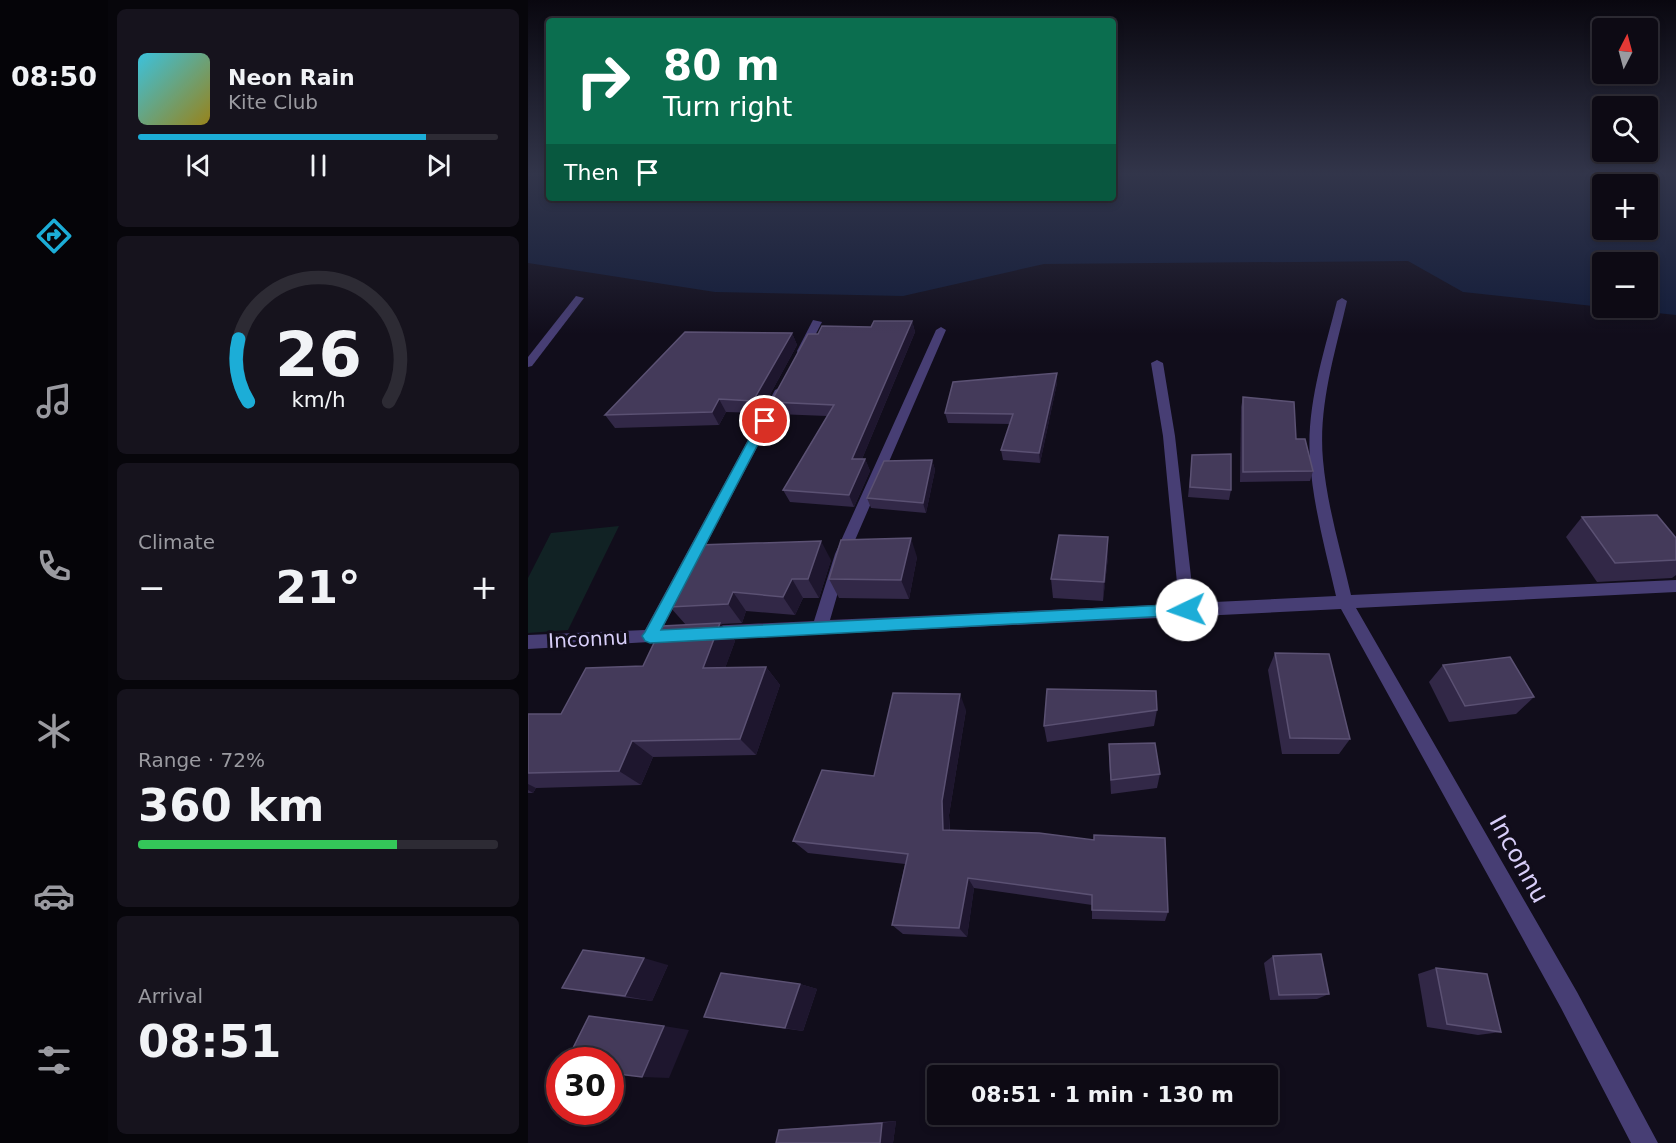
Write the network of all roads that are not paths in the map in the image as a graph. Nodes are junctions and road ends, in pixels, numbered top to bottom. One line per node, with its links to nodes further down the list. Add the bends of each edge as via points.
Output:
1 (579, 298): 6 (street)
2 (1342, 301): 8 (street, Inconnu, via 1319,396 1316,459)
3 (817, 322): 11 (street)
4 (941, 330): 10 (street, via 842,554)
5 (1157, 363): 9 (street, via 1169,436)
6 (528, 364)
7 (1676, 586): 8 (street, Inconnu)
8 (1345, 602): 9 (street, Inconnu); 13 (street, Inconnu)
9 (1187, 610): 10 (street, Inconnu)
10 (820, 628): 11 (street, Inconnu)
11 (650, 636): 12 (street, Inconnu)
12 (528, 642)
13 (1645, 1143)

